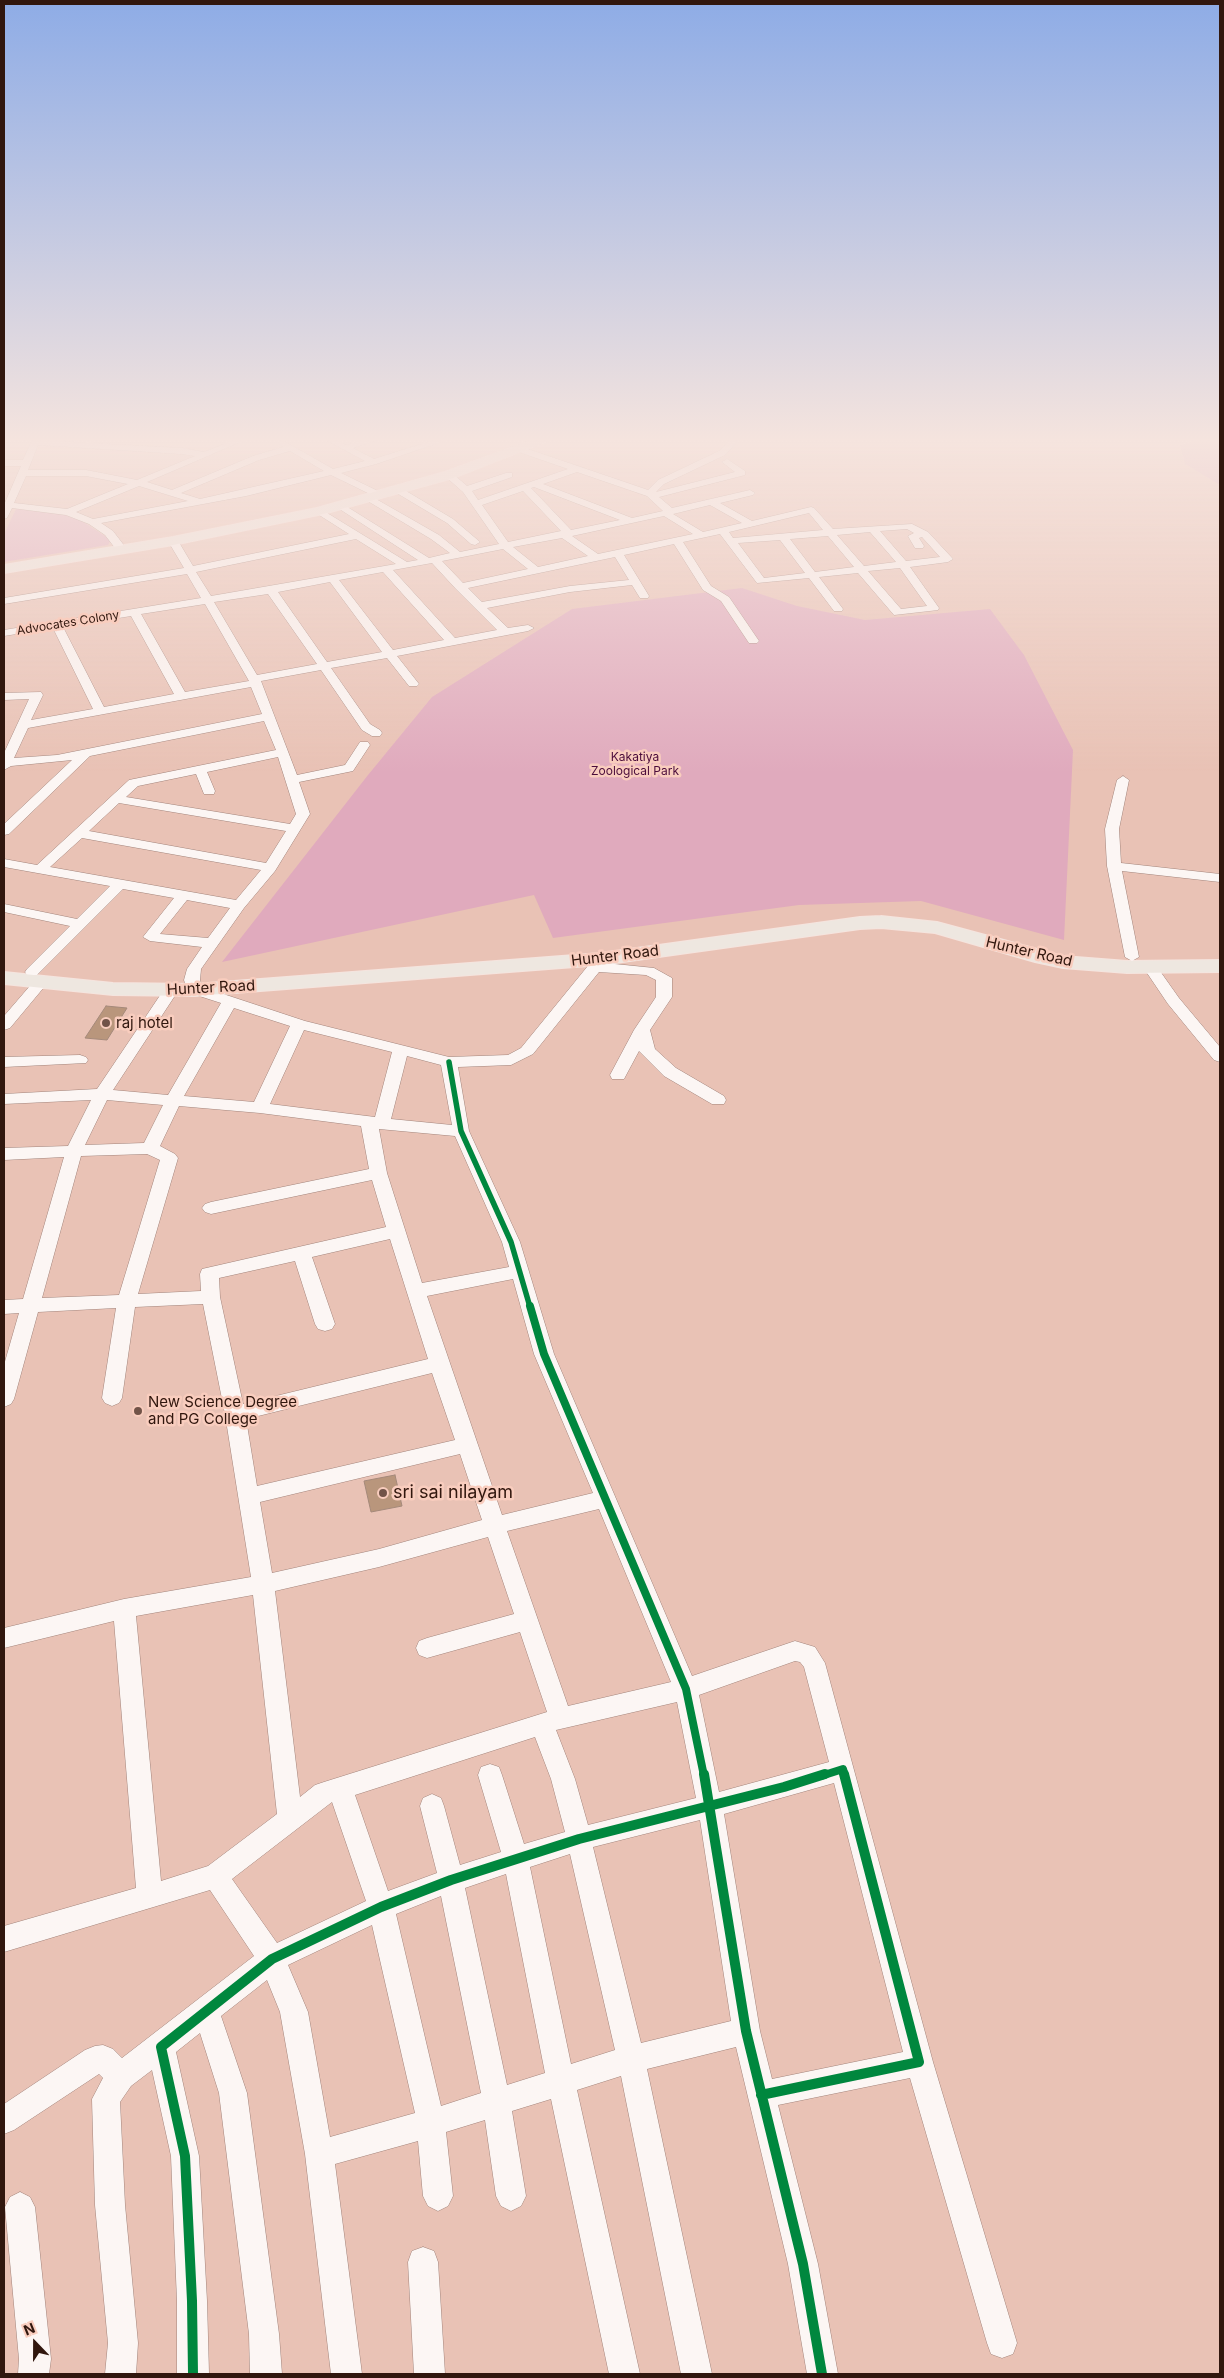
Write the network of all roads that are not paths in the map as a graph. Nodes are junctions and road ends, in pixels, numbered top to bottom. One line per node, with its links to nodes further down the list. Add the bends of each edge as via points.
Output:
1 (89, 551): 24 (main road)
2 (117, 551): 29 (main road)
3 (178, 551): 30 (street)
4 (282, 551): 30 (street)
5 (383, 551): 25 (street)
6 (415, 551): 21 (street)
7 (453, 551): 19 (street)
8 (479, 551): 19 (street, Advocates Colony)
9 (512, 551): 31 (street)
10 (588, 551): 20 (street)
11 (632, 551): 18 (street)
12 (683, 551): 49 (street, via 707,588 725,599)
13 (739, 551): 32 (street, via 761,580)
14 (793, 551): 32 (street)
15 (847, 551): 28 (street)
16 (891, 551): 23 (street)
17 (940, 551): 23 (street, via 948,559)
18 (618, 554): 20 (street); 34 (street)
19 (458, 555): 21 (street, Advocates Colony)
20 (597, 558): 22 (street)
21 (430, 560): 25 (street, Advocates Colony); 36 (street)
22 (582, 561): 27 (street); 35 (street)
23 (903, 564): 28 (street); 28 (street, via 934,608 898,614)
24 (4, 565)
25 (405, 565): 26 (street, Advocates Colony)
26 (385, 568): 33 (street, Advocates Colony); 50 (street)
27 (549, 568): 31 (street); 38 (street)
28 (861, 568): 32 (street)
29 (4, 569)
30 (190, 570): 40 (street); 41 (street)
31 (536, 571): 36 (street)
32 (811, 575): 43 (street)
33 (332, 578): 37 (street, Advocates Colony); 51 (street)
34 (635, 582): 35 (street); 39 (street)
35 (601, 585): 38 (street)
36 (460, 586): 42 (street)
37 (271, 590): 40 (street, Advocates Colony); 52 (street)
38 (574, 593): 42 (street)
39 (644, 596)
40 (208, 599): 44 (street, Advocates Colony); 53 (street)
41 (4, 601)
42 (479, 606): 47 (street)
43 (838, 610)
44 (134, 612): 45 (street, Advocates Colony); 56 (street)
45 (58, 626): 48 (street, Advocates Colony); 57 (street)
46 (528, 628): 47 (street)
47 (505, 632): 50 (street)
48 (4, 633)
49 (753, 641)
50 (452, 642): 51 (street)
51 (391, 654): 52 (street); 54 (street)
52 (323, 666): 53 (street); 60 (street, via 366,727)
53 (255, 681): 56 (street); 58 (street)
54 (413, 684)
55 (4, 696): 59 (street, via 37,695)
56 (181, 696): 57 (street)
57 (100, 711): 59 (street)
58 (269, 716): 62 (street); 63 (street)
59 (24, 725): 64 (street)
60 (376, 732)
61 (364, 745): 66 (street, via 349,768)
62 (86, 752): 64 (street, via 58,759); 71 (street)
63 (283, 752): 65 (street); 66 (street)
64 (5, 764)
65 (200, 769): 68 (street); 69 (street, via 134,783)
66 (292, 780): 70 (street, via 303,814)
67 (1123, 780): 74 (street, via 1112,829)
68 (209, 792)
69 (116, 799): 70 (street); 72 (street)
70 (295, 829): 75 (street)
71 (4, 831)
72 (79, 833): 75 (street); 76 (street)
73 (4, 862): 76 (street)
74 (1114, 866): 77 (street); 85 (street)
75 (270, 868): 80 (street)
76 (38, 870): 78 (street)
77 (1220, 878)
78 (120, 884): 79 (street); 82 (street)
79 (183, 895): 80 (street); 83 (street, via 150,937)
80 (239, 905): 83 (street)
81 (4, 908): 82 (street)
82 (82, 924): 92 (street)
83 (211, 943): 93 (street, via 194,969)
84 (676, 943): 85 (main road, Hunter Road, via 826,917 882,913 932,918 1072,953); 87 (main road, Hunter Road); 90 (main road, Hunter Road, via 860,923 900,923 937,928 1042,958 1083,964); 93 (main road, Hunter Road)
85 (1132, 957): 86 (main road, Hunter Road)
86 (1220, 957)
87 (597, 963): 93 (main road, Hunter Road); 98 (street, via 648,971 664,978 664,997); 103 (street, via 527,1051 511,1060)
88 (1220, 966): 90 (main road, Hunter Road)
89 (4, 967): 92 (main road, Hunter Road)
90 (1150, 967): 100 (street, via 1173,1001)
91 (4, 978): 92 (main road, Hunter Road)
92 (36, 978): 93 (main road, Hunter Road); 94 (main road, Hunter Road, via 112,989); 97 (street)
93 (193, 985): 94 (main road, Hunter Road); 95 (street)
94 (170, 991): 105 (street)
95 (230, 1002): 96 (street); 107 (street)
96 (298, 1024): 99 (street); 109 (street)
97 (4, 1026)
98 (642, 1030): 104 (street); 108 (street, via 647,1051 670,1072)
99 (401, 1050): 103 (street); 110 (street)
100 (1220, 1057)
101 (80, 1060): 102 (street)
102 (4, 1062)
103 (450, 1062): 111 (street)
104 (618, 1074)
105 (102, 1094): 106 (street); 107 (street); 113 (street)
106 (4, 1099)
107 (173, 1100): 109 (street); 112 (street)
108 (718, 1100)
109 (260, 1108): 110 (street)
110 (375, 1123): 111 (street); 115 (street)
111 (461, 1131): 119 (street)
112 (150, 1148): 113 (street); 122 (street, via 169,1158)
113 (74, 1151): 114 (street); 123 (street)
114 (4, 1154)
115 (378, 1173): 116 (street); 117 (street)
116 (211, 1208)
117 (396, 1231): 118 (street); 120 (street)
118 (302, 1252): 121 (street, via 209,1274); 125 (street)
119 (521, 1271): 120 (street); 132 (street, via 544,1354)
120 (416, 1292): 126 (street)
121 (212, 1297): 122 (street); 129 (street)
122 (126, 1302): 123 (street); 127 (street)
123 (29, 1306): 124 (street); 128 (street)
124 (4, 1308)
125 (325, 1324)
126 (439, 1364): 129 (street); 130 (street)
127 (112, 1398)
128 (4, 1399)
129 (235, 1414): 131 (street)
130 (466, 1445): 131 (street); 133 (street)
131 (249, 1496): 134 (street)
132 (605, 1499): 133 (street); 139 (street)
133 (494, 1526): 134 (street, via 379,1558); 136 (street)
134 (263, 1584): 135 (street); 146 (street)
135 (124, 1609): 137 (street); 151 (street)
136 (527, 1620): 138 (street); 140 (street)
137 (4, 1638)
138 (427, 1648)
139 (686, 1689): 140 (street); 141 (street, via 795,1651 807,1654 814,1663); 145 (street)
140 (552, 1721): 143 (street); 147 (street)
141 (843, 1769): 145 (street); 159 (street)
142 (490, 1774): 148 (street)
143 (340, 1788): 146 (street, via 324,1793); 152 (street)
144 (432, 1806): 150 (street)
145 (710, 1806): 147 (street); 156 (street)
146 (290, 1819): 149 (street)
147 (579, 1839): 148 (street); 158 (street)
148 (516, 1859): 150 (street); 161 (street)
149 (215, 1876): 151 (street); 154 (street)
150 (451, 1880): 152 (street); 163 (street)
151 (150, 1897): 153 (street)
152 (380, 1907): 154 (street); 165 (street)
153 (4, 1939)
154 (272, 1959): 155 (street); 166 (street, via 294,2012)
155 (206, 2011): 157 (street); 175 (street, via 233,2093 264,2334)
156 (746, 2031): 158 (street); 162 (street)
157 (161, 2047): 160 (street); 174 (street, via 186,2156)
158 (631, 2059): 161 (street); 179 (street)
159 (919, 2062): 162 (street); 171 (street)
160 (121, 2076): 164 (street, via 103,2059 95,2060); 173 (street, via 106,2099 110,2205 123,2343)
161 (560, 2082): 163 (street); 178 (street)
162 (761, 2095): 180 (street, via 803,2264)
163 (497, 2103): 165 (street); 168 (street)
164 (4, 2120)
165 (431, 2123): 166 (street); 167 (street)
166 (320, 2154): 176 (street)
167 (438, 2196)
168 (511, 2196)
169 (20, 2207): 172 (street)
170 (423, 2262): 177 (street)
171 (1002, 2343)
172 (34, 2374)
173 (120, 2374)
174 (193, 2374)
175 (266, 2374)
176 (346, 2374)
177 (430, 2374)
178 (625, 2374)
179 (697, 2374)
180 (822, 2374)

